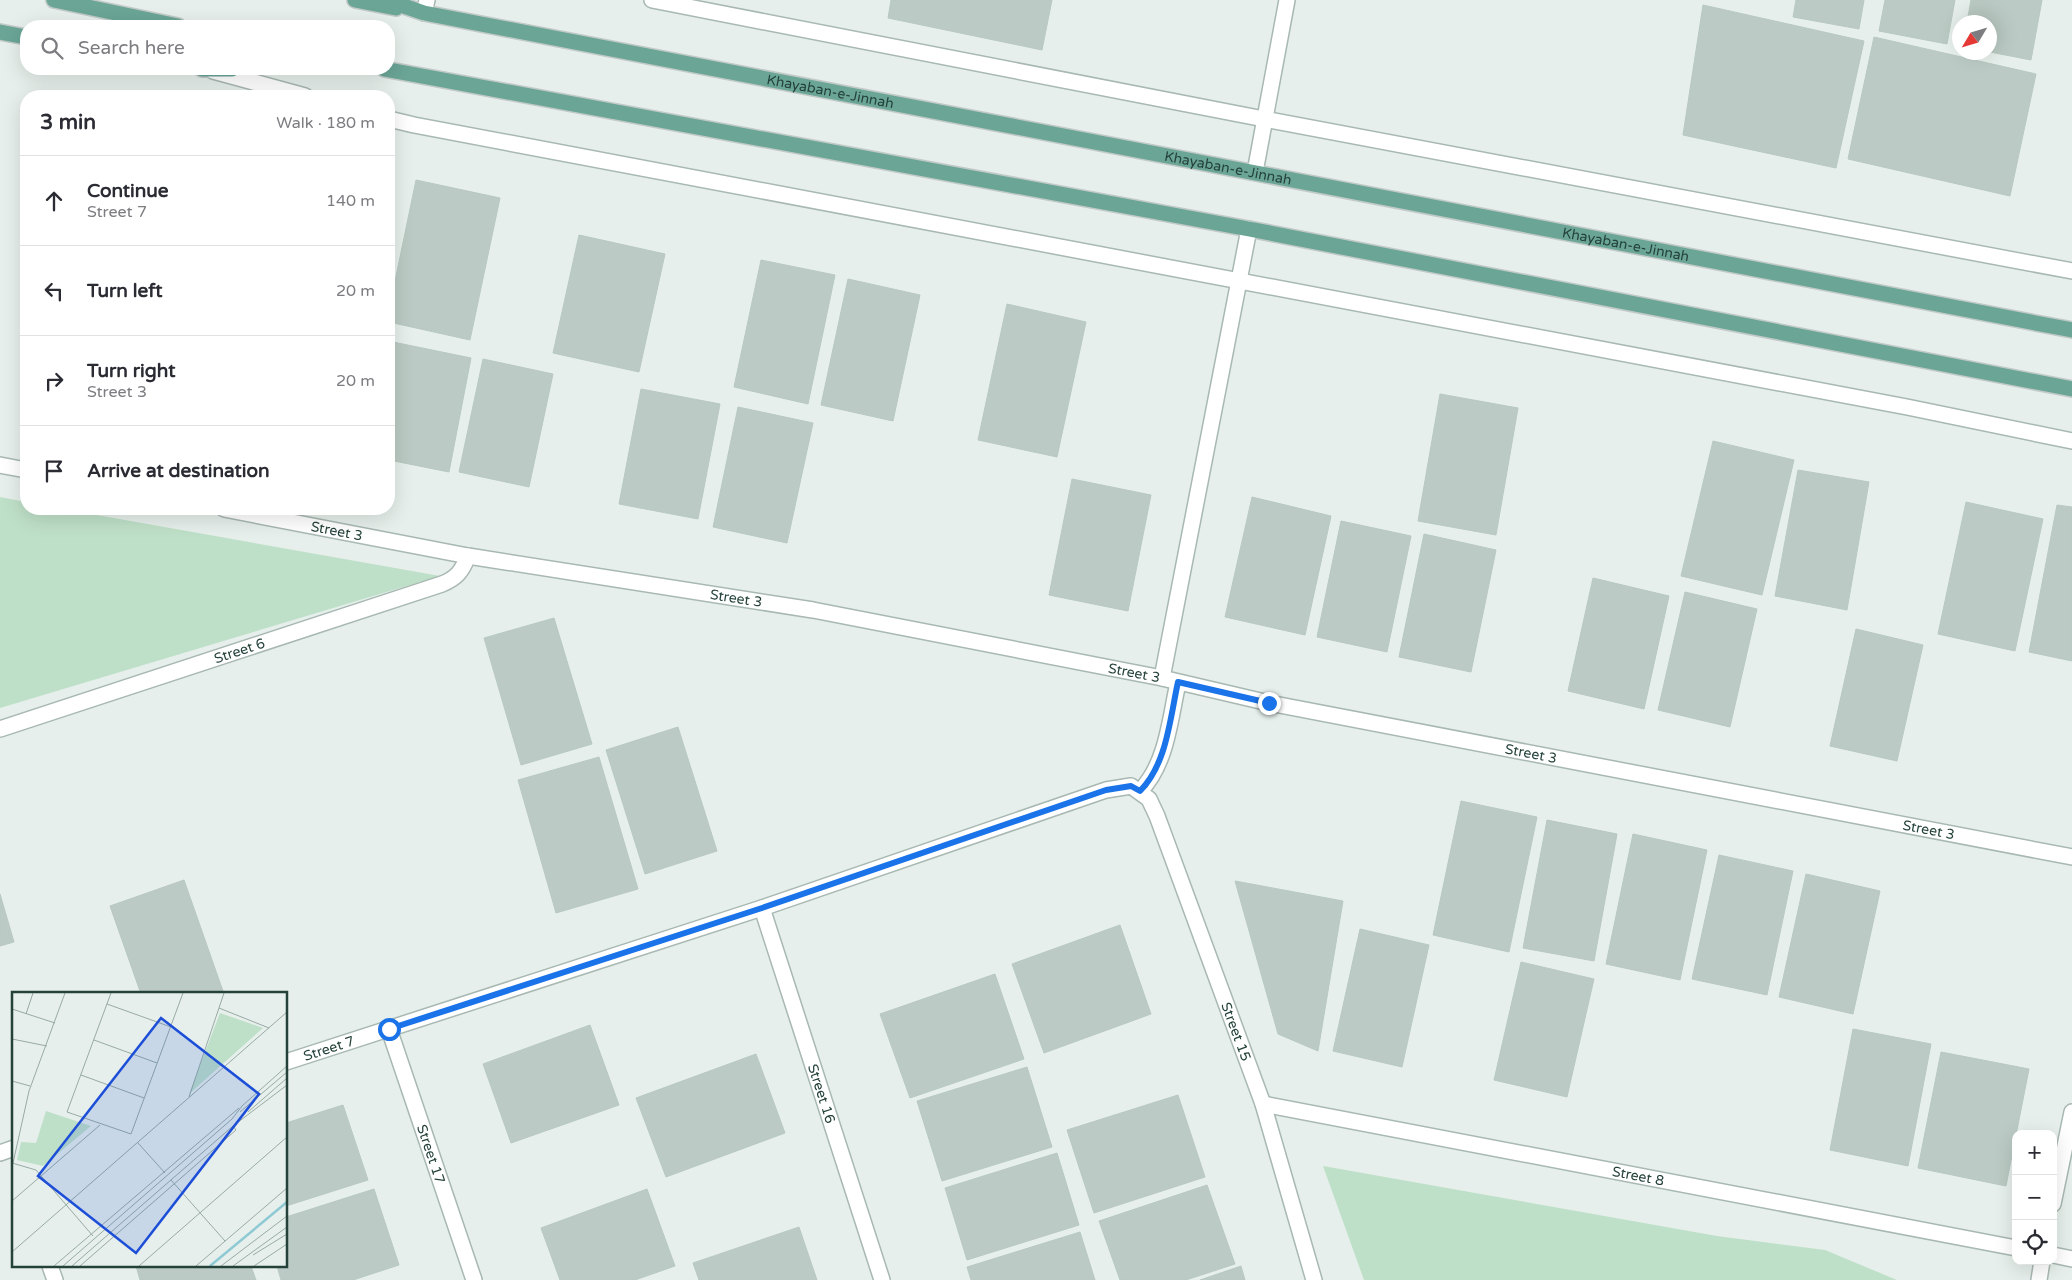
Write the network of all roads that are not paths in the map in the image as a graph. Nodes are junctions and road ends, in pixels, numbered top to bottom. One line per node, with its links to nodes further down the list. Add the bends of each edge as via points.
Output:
1 (54, 0): 7 (main road)
2 (355, 0): 6 (main road)
3 (386, 0): 6 (main road, Khayaban-e-Jinnah)
4 (652, 0): 13 (street)
5 (1288, 0): 13 (street)
6 (426, 6): 15 (main road, Khayaban-e-Jinnah)
7 (149, 20)
8 (0, 32): 9 (main road)
9 (20, 36)
10 (395, 71): 16 (main road)
11 (226, 75): 12 (street)
12 (282, 90)
13 (1264, 119): 15 (street); 17 (street)
14 (395, 120): 18 (street)
15 (1255, 172): 19 (main road, Khayaban-e-Jinnah)
16 (1249, 229): 18 (street); 20 (main road)
17 (2072, 271)
18 (1239, 281): 21 (street); 26 (street)
19 (2072, 330)
20 (2072, 389)
21 (2072, 441)
22 (0, 465): 23 (street)
23 (20, 469)
24 (255, 515): 25 (street, Street 3)
25 (468, 556): 26 (street, Street 3, via 813,610); 28 (street, Street 6, via 454,579 442,584)
26 (1162, 678): 27 (street, Street 3)
27 (1178, 682): 29 (street, via 1160,759 1152,777); 30 (street, Street 3, via 1269,703)
28 (0, 729)
29 (1140, 791): 31 (street, Street 7, via 1131,786 1106,790); 34 (street, Street 15, via 1149,799 1157,816)
30 (2072, 857)
31 (762, 908): 32 (street, Street 7); 44 (street, Street 16)
32 (389, 1029): 33 (street, Street 7); 43 (street, Street 17)
33 (288, 1061)
34 (1262, 1104): 37 (street, Street 8); 45 (street, Street 15)
35 (2072, 1112): 36 (street)
36 (2057, 1185)
37 (2012, 1247)
38 (2057, 1256): 39 (street)
39 (2072, 1259)
40 (2041, 1265): 46 (street)
41 (51, 1268): 42 (street)
42 (55, 1280)
43 (474, 1280)
44 (882, 1280)
45 (1314, 1280)
46 (2039, 1280)

